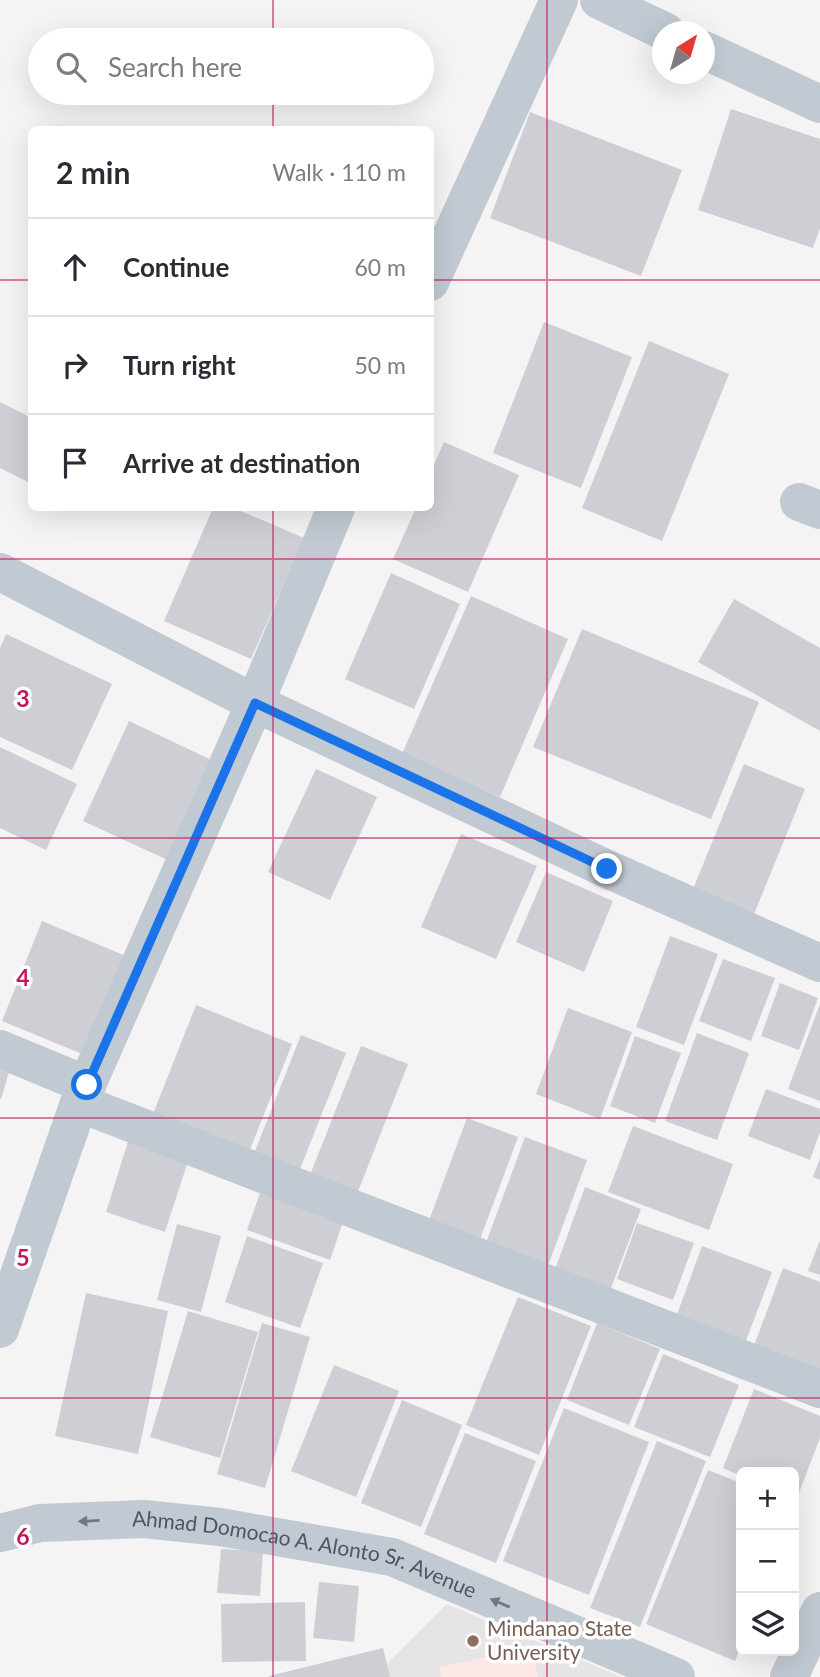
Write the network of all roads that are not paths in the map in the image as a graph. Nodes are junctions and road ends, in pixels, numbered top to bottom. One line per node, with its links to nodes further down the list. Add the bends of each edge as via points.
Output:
1 (599, 0): 3 (street)
2 (547, 4): 6 (street)
3 (652, 25)
4 (715, 55): 5 (street)
5 (820, 103)
6 (434, 272)
7 (335, 511): 9 (street)
8 (0, 572): 9 (street)
9 (255, 703): 10 (street, via 607,869); 12 (street)
10 (820, 963)
11 (0, 1049): 12 (street)
12 (83, 1094): 13 (street); 14 (street)
13 (0, 1329)
14 (820, 1389)
15 (0, 1533): 17 (street, Ahmad Domocao A. Alonto Sr. Avenue, one-way to 15, via 392,1557 220,1527 144,1519 40,1524)
16 (820, 1611): 18 (street)
17 (676, 1677)
18 (789, 1677)

